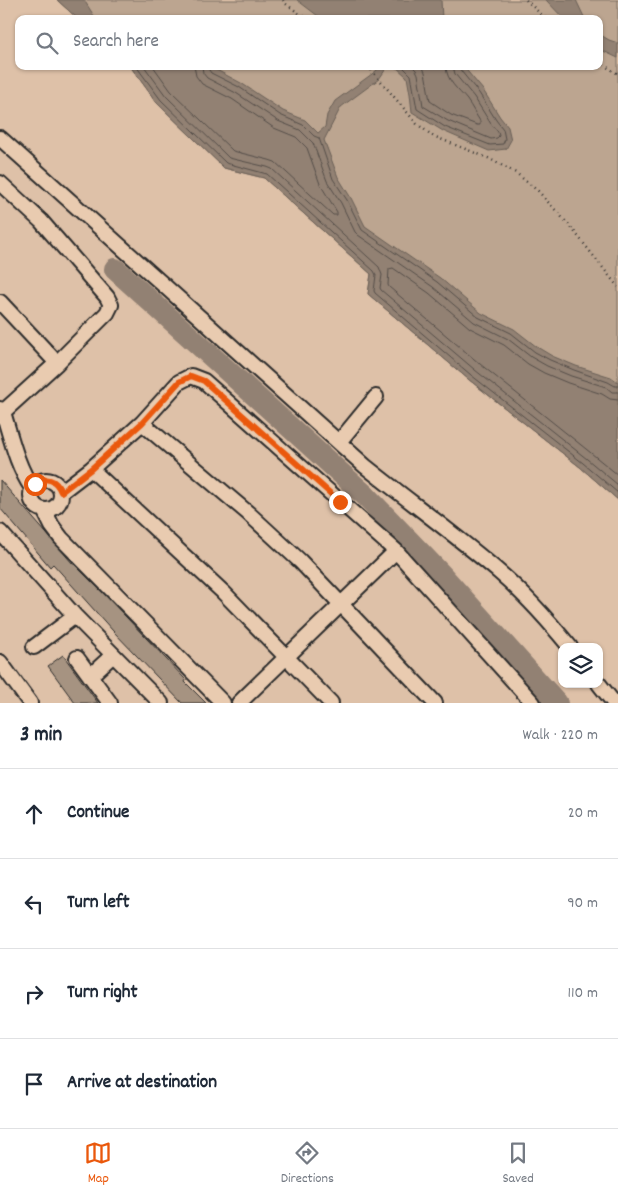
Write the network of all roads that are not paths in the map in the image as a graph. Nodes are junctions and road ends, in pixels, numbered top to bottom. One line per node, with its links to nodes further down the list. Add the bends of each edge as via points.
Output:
1 (0, 138): 8 (street)
2 (0, 183): 4 (street, via 41,221 111,305 107,314)
3 (0, 302): 4 (street)
4 (57, 363): 6 (street)
5 (376, 397): 8 (street)
6 (2, 411): 10 (street, via 24,477)
7 (142, 423): 9 (street); 14 (street, via 179,382 191,376 204,381); 15 (street, via 248,513)
8 (339, 442): 17 (street, via 501,573)
9 (91, 469): 11 (street); 20 (street, via 223,592)
10 (32, 488): 11 (street, via 38,482 48,480); 12 (street, via 32,502)
11 (61, 492): 12 (street, via 57,506)
12 (44, 510): 28 (street, via 61,538)
13 (0, 532): 16 (street)
14 (396, 551): 15 (street); 32 (street)
15 (341, 604): 20 (street); 31 (street)
16 (75, 616): 18 (street); 19 (street)
17 (567, 643)
18 (34, 647)
19 (113, 655): 23 (street); 27 (street)
20 (287, 657): 29 (street); 30 (street)
21 (77, 658): 23 (street)
22 (0, 662): 25 (street)
23 (90, 676): 26 (street)
24 (602, 688): 33 (street)
25 (30, 703)
26 (110, 703)
27 (160, 703)
28 (223, 703)
29 (239, 703)
30 (332, 703)
31 (435, 703)
32 (533, 703)
33 (614, 703)

